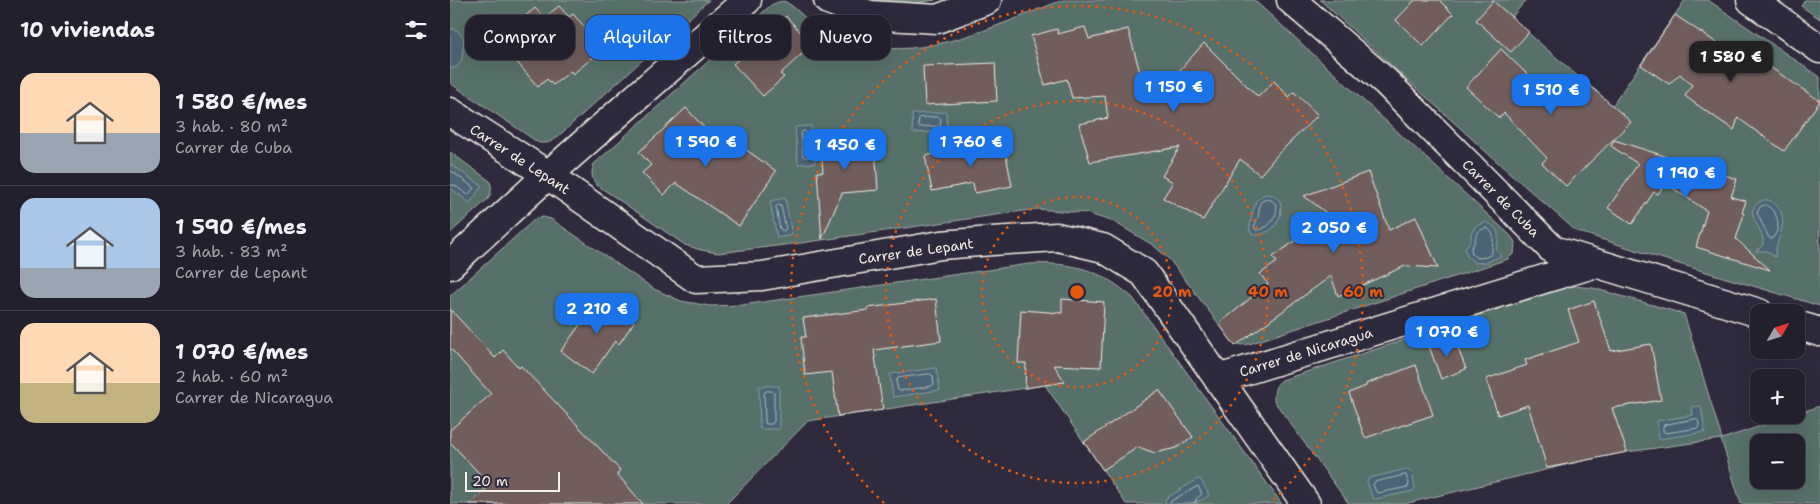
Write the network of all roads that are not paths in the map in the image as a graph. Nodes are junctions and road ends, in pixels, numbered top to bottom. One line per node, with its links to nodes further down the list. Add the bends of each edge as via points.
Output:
1 (747, 0): 8 (street)
2 (828, 0): 3 (street, via 870,15 937,19)
3 (987, 0)
4 (1291, 0): 9 (street, Carrer de Cuba, via 1386,82 1553,250)
5 (1751, 0): 6 (street)
6 (1820, 50)
7 (450, 112): 8 (street, Carrer de Lepant)
8 (548, 176): 10 (street); 14 (street, Carrer de Lepant, via 696,279 762,276 941,245 992,240 1057,238 1103,248 1144,273)
9 (1596, 263): 11 (street, Carrer de Cuba); 14 (street, Carrer de Nicaragua)
10 (450, 265)
11 (1750, 310)
12 (1805, 328): 13 (street)
13 (1820, 332)
14 (1218, 379): 15 (street, Carrer de Lepant)
15 (1306, 504)

